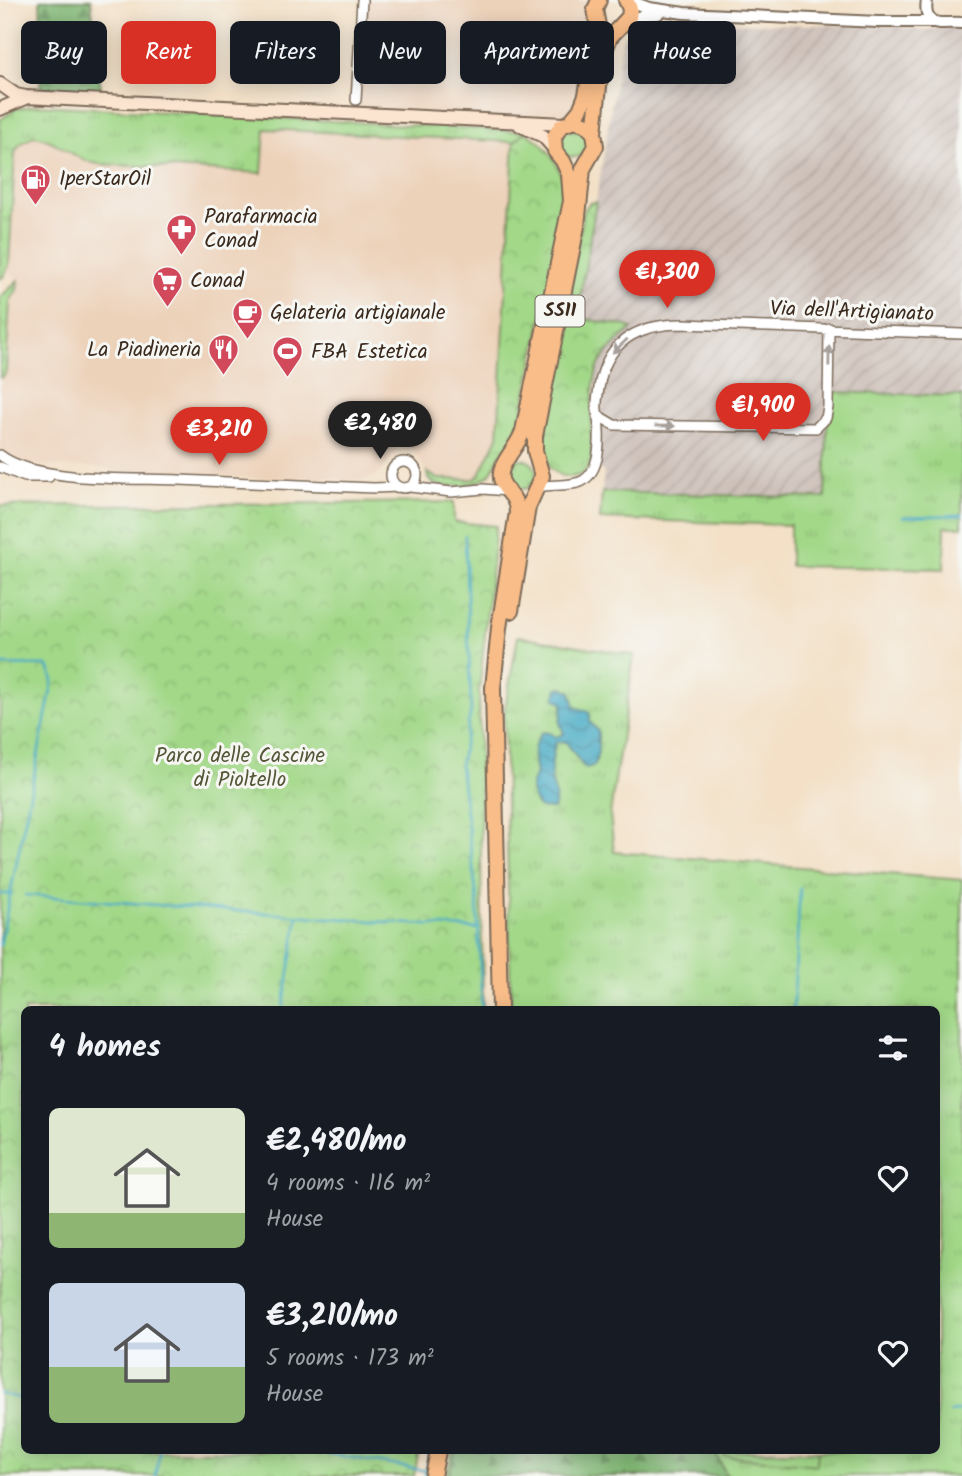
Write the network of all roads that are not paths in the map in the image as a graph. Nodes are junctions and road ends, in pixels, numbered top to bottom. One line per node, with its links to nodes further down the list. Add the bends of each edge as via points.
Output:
1 (362, 0): 14 (street)
2 (599, 0): 7 (main road, via 595,9)
3 (627, 0): 5 (street); 11 (main road, SS11, via 630,9)
4 (926, 1): 8 (street); 9 (street)
5 (673, 12): 8 (street); 11 (street, via 644,15)
6 (962, 13): 10 (street)
7 (598, 20): 11 (main road, via 604,26); 17 (main road, via 586,95)
8 (900, 22): 9 (street)
9 (934, 22): 10 (street)
10 (958, 23)
11 (622, 25): 18 (main road, SS11, via 607,42 602,58)
12 (0, 84): 13 (main road)
13 (26, 97): 15 (main road); 16 (main road)
14 (356, 100)
15 (0, 108)
16 (506, 121): 17 (main road); 19 (main road, via 540,134)
17 (567, 123): 18 (main road, via 585,124); 19 (main road, via 555,134)
18 (593, 133): 20 (main road, SS11, via 595,149)
19 (554, 147): 21 (main road, SS11)
20 (587, 160): 21 (main road, via 578,164); 27 (main road, SS11, via 535,436)
21 (563, 161): 26 (main road, SS11, via 569,174 569,214 524,428)
22 (829, 328): 23 (street, Via dell'Artigianato); 24 (street, Via dell'Artigianato, one-way to 24, via 674,324 642,330 618,345 605,363); 24 (street, one-way to 22, via 614,425 816,428 827,414)
23 (962, 334)
24 (599, 416): 32 (street, Via dell'Artigianato, via 595,467 582,481)
25 (0, 456): 31 (street, via 28,469)
26 (505, 463): 27 (main road, via 524,454); 36 (street, via 489,483); 38 (main road, SS11, via 502,482)
27 (539, 465): 32 (street); 34 (main road, SS11, via 542,476)
28 (0, 467): 31 (street, via 24,477)
29 (391, 470): 30 (street, via 406,461); 33 (street, via 391,478); 35 (street, via 379,484)
30 (418, 473): 33 (street, via 416,482); 37 (street, via 428,487)
31 (77, 476): 35 (street)
32 (564, 483): 34 (street, Via dell'Artigianato)
33 (404, 487): 35 (street); 37 (street)
34 (537, 487): 38 (main road, via 524,495); 39 (main road, SS11, via 528,507)
35 (360, 488)
36 (473, 490): 37 (street); 38 (street)
37 (444, 492)
38 (511, 492): 39 (main road, SS11, via 516,518 496,645)
39 (494, 712): 40 (main road, SS11)
40 (500, 1006)
41 (438, 1454): 42 (main road)
42 (433, 1476)

